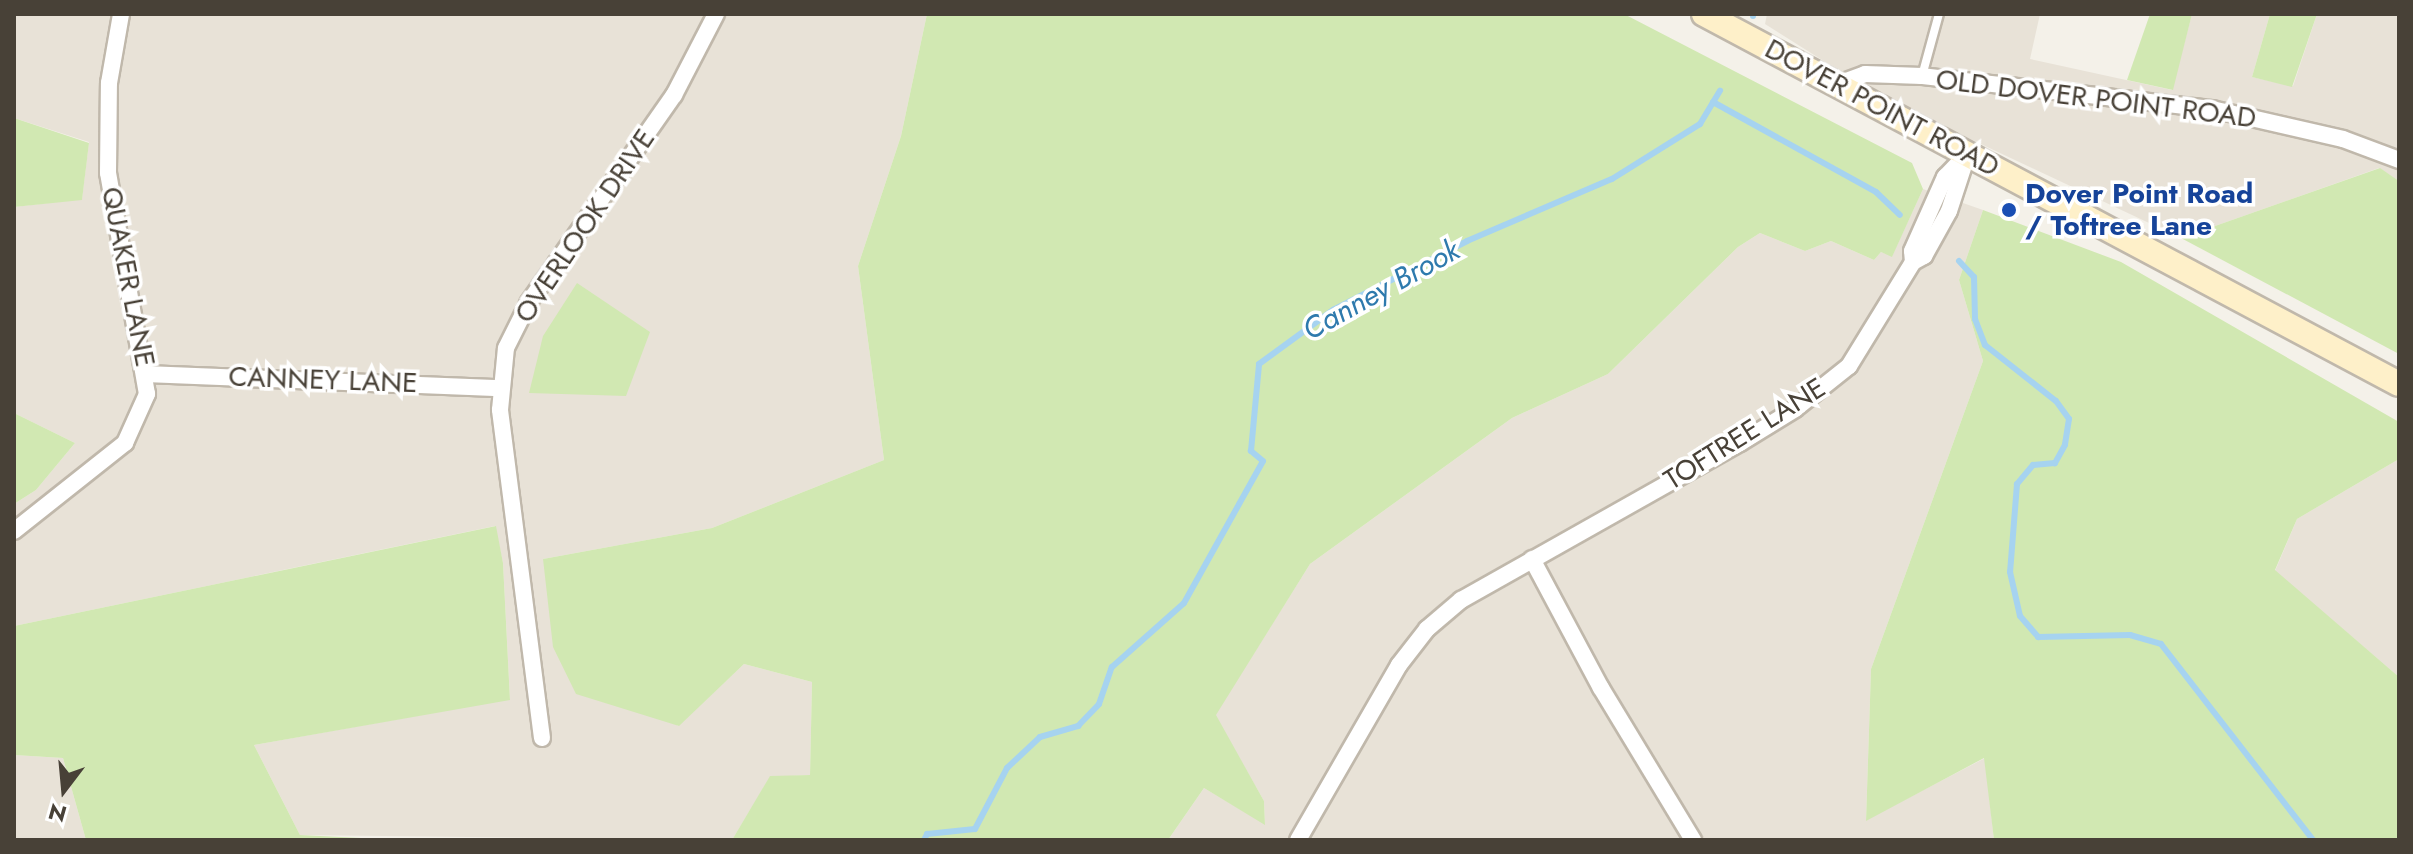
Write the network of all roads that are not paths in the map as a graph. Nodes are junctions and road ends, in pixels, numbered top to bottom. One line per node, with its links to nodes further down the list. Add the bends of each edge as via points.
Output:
1 (121, 14): 9 (street, QUAKER LANE, via 109,83 108,173)
2 (716, 14): 11 (street, OVERLOOK DRIVE, via 674,95 529,302 506,348)
3 (1704, 14): 6 (main road, DOVER POINT ROAD)
4 (1939, 14): 5 (lane)
5 (1922, 76): 6 (street, OLD DOVER POINT ROAD, via 1865,74); 8 (street, OLD DOVER POINT ROAD, via 2212,109 2343,139)
6 (1838, 84): 7 (main road, DOVER POINT ROAD)
7 (1967, 154): 10 (main road, DOVER POINT ROAD); 13 (street, TOFTREE LANE, via 1949,211 1924,256 1913,262 1869,340 1823,389 1740,443)
8 (2399, 160)
9 (147, 374): 11 (street, CANNEY LANE); 12 (street, QUAKER LANE, via 143,411 125,443)
10 (2399, 384)
11 (499, 388): 14 (street, OVERLOOK DRIVE)
12 (14, 531)
13 (1532, 559): 15 (street, TOFTREE LANE, via 1461,600 1427,629 1399,665); 16 (street)
14 (542, 738)
15 (1298, 840)
16 (1693, 840)

